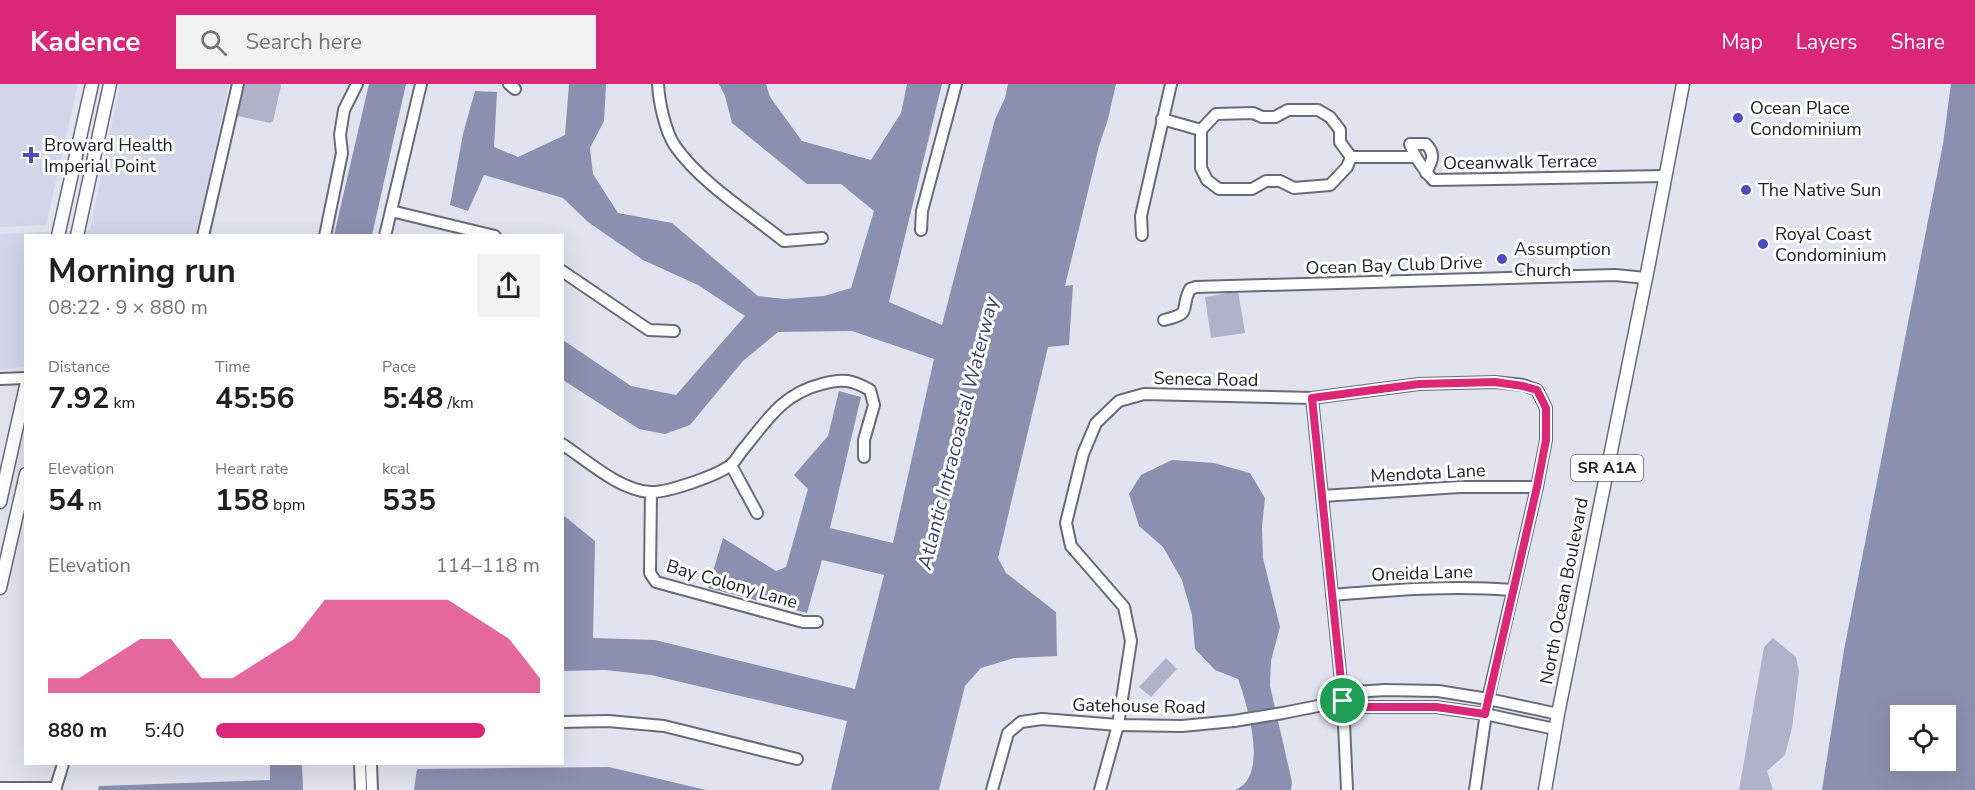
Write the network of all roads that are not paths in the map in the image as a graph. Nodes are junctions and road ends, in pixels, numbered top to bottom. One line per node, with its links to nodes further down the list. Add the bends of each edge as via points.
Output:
1 (92, 84): 16 (main road)
2 (111, 84): 17 (main road)
3 (238, 84): 22 (street)
4 (357, 84): 23 (street, via 344,111 342,153)
5 (421, 84): 18 (street)
6 (658, 84): 27 (street, via 659,105 674,145 698,173 784,241)
7 (956, 84): 19 (street, via 922,211)
8 (1171, 84): 10 (street)
9 (1683, 84): 15 (main road, SR A1A)
10 (1162, 119): 11 (street); 26 (street, via 1141,216)
11 (1201, 130): 12 (street, via 1216,114 1275,117 1288,110 1318,110 1340,130 1340,142); 12 (street, via 1201,168 1207,180 1219,189 1252,189 1266,181 1280,181 1294,188 1330,185 1347,167)
12 (1351, 156): 13 (street)
13 (1415, 157): 14 (street, Oceanwalk Terrace); 14 (street, Oceanwalk Terrace, via 1410,144 1426,144 1432,150 1433,158)
14 (1426, 172): 15 (street, Oceanwalk Terrace, via 1433,180)
15 (1665, 176): 29 (main road, North Ocean Boulevard / SR A1A)
16 (70, 183): 17 (main road, via 74,202); 20 (main road)
17 (83, 208): 21 (main road)
18 (391, 211): 24 (street); 25 (street)
19 (921, 230)
20 (58, 234)
21 (77, 234)
22 (203, 234)
23 (325, 234)
24 (385, 234)
25 (487, 234)
26 (1142, 235)
27 (822, 238)
28 (564, 272): 31 (street, via 649,330)
29 (1646, 278): 30 (street, Ocean Bay Club Drive, via 1615,275 1196,287 1187,294 1180,316); 52 (main road, North Ocean Boulevard / SR A1A)
30 (1164, 320)
31 (674, 331)
32 (24, 378): 33 (street)
33 (0, 379)
34 (24, 395): 43 (main road)
35 (1312, 398): 40 (street, Seneca Road, via 1419,384 1495,382 1537,390 1546,408 1546,440); 42 (street); 54 (street, Seneca Road, via 1144,394 1119,401 1096,423 1083,453 1066,523 1071,546 1124,607 1131,642)
36 (564, 445): 41 (street, via 619,483)
37 (864, 457): 38 (street, via 864,440 874,405 870,390 855,382 832,381 790,397)
38 (731, 465): 41 (street, via 693,484); 44 (street)
39 (24, 483): 45 (main road)
40 (1537, 487): 42 (street, Mendota Lane, via 1460,487); 46 (street)
41 (651, 492): 48 (street, Bay Colony Lane, via 650,573 656,582 803,622)
42 (1322, 496): 47 (street)
43 (0, 502)
44 (757, 513)
45 (0, 588)
46 (1513, 590): 47 (street, Oneida Lane, via 1432,587); 49 (street)
47 (1332, 595): 50 (street)
48 (817, 622)
49 (1488, 699): 50 (street, Gatehouse Road, via 1385,690 1355,692); 51 (street); 52 (street, Gatehouse Road)
50 (1343, 701): 51 (street, Gatehouse Road, via 1357,707 1436,707); 54 (street, Gatehouse Road, via 1234,722); 65 (street)
51 (1485, 714): 55 (street, Gatehouse Road); 66 (street)
52 (1558, 714): 55 (main road, SR A1A)
53 (564, 722): 56 (street, via 664,726)
54 (1118, 725): 63 (street, Gatehouse Road, via 1042,719 1021,722 1008,733); 64 (street, Seneca Road)
55 (1556, 729): 67 (main road, SR A1A)
56 (797, 759)
57 (63, 765): 61 (street)
58 (360, 765): 62 (street)
59 (371, 765): 62 (street)
60 (0, 788): 61 (street)
61 (55, 789)
62 (366, 789)
63 (992, 790)
64 (1100, 790)
65 (1347, 790)
66 (1475, 790)
67 (1545, 790)

